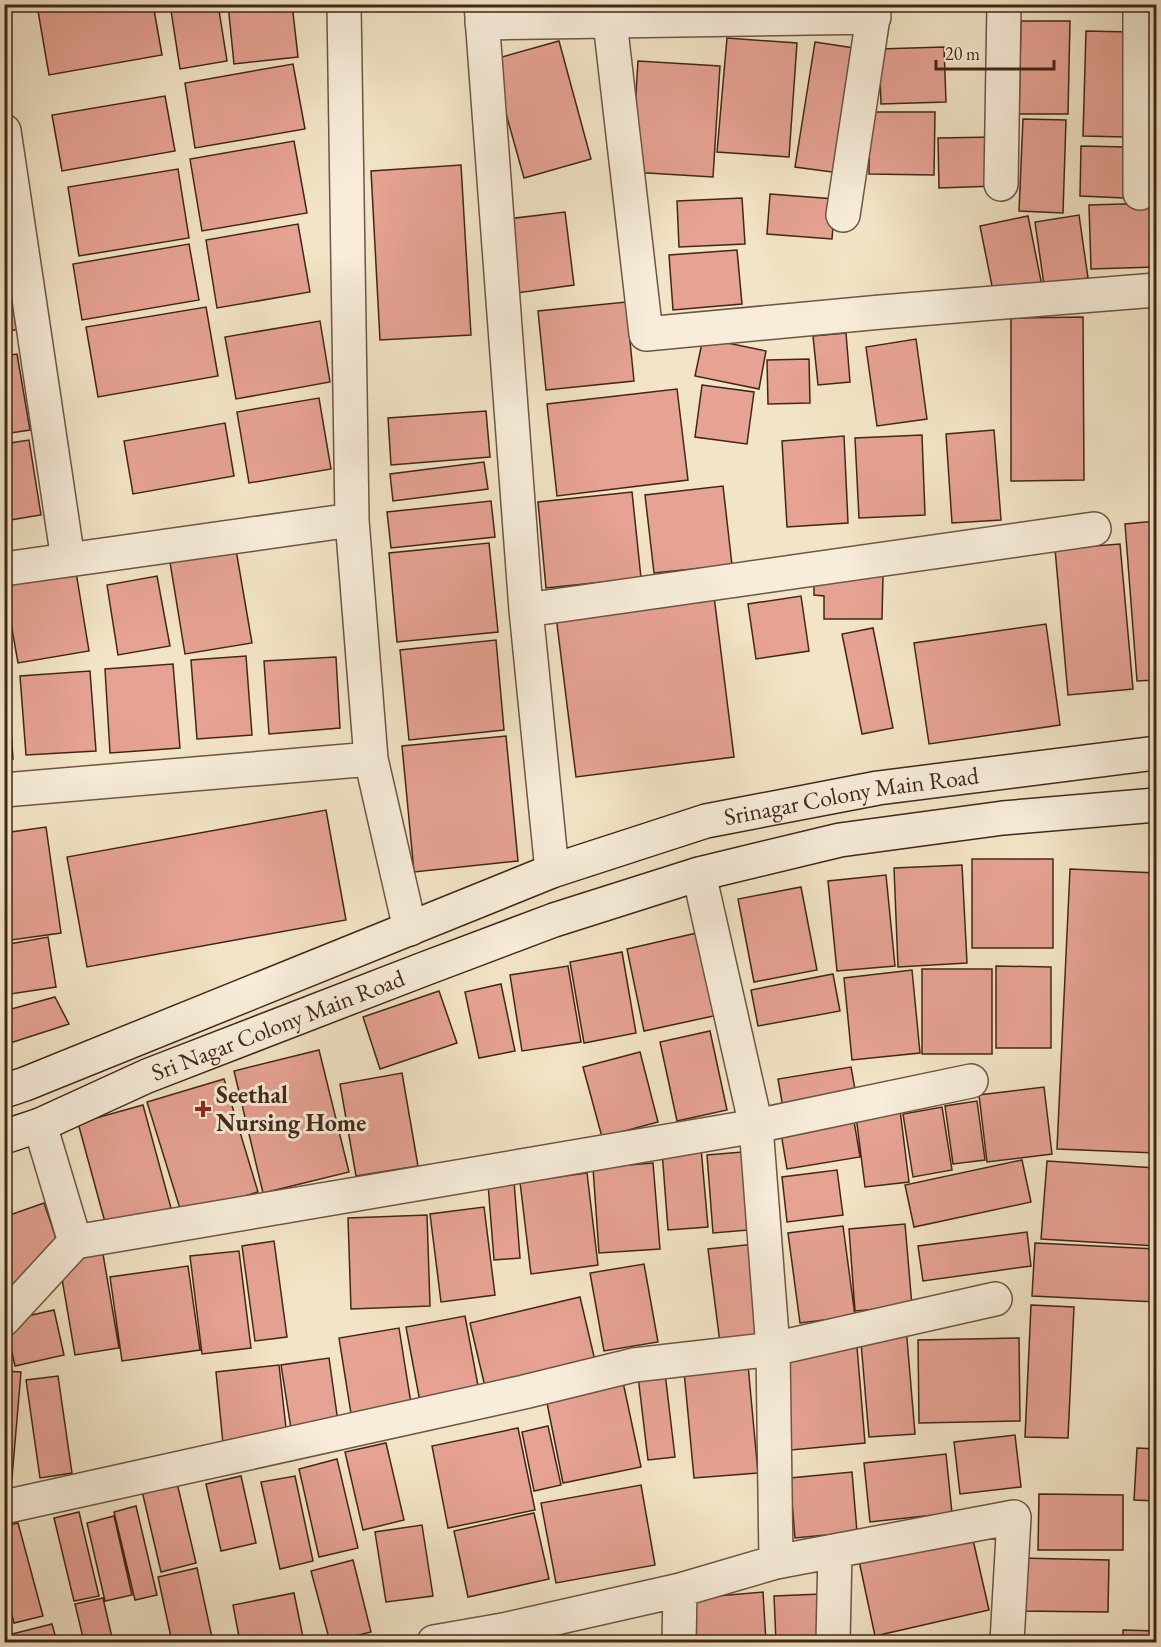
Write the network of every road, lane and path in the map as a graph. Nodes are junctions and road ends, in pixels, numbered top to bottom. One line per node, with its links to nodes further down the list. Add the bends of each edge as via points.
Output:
1 (344, 4): 12 (street)
2 (1004, 4): 8 (street)
3 (1140, 4): 9 (street)
4 (874, 10): 6 (street); 10 (street)
5 (482, 14): 6 (street); 16 (street)
6 (610, 22): 11 (street, via 646,334)
7 (4, 131): 14 (street)
8 (1001, 184)
9 (1140, 193)
10 (843, 215)
11 (1156, 290)
12 (352, 520): 14 (street); 18 (street)
13 (1094, 529): 16 (street)
14 (68, 560): 15 (street)
15 (4, 569)
16 (526, 610): 21 (street)
17 (1156, 753): 21 (street, Srinagar Colony Main Road, via 879,788 706,821)
18 (371, 759): 19 (street); 24 (street)
19 (4, 790)
20 (1156, 806): 22 (street, Srinagar Colony Main Road, via 1003,818 840,840)
21 (552, 872): 24 (street, Sri Nagar Colony Main Road)
22 (699, 874): 23 (street, Srinagar Colony Main Road); 29 (street)
23 (554, 920): 25 (street, Sri Nagar Colony Main Road)
24 (410, 929): 25 (street); 27 (street, Sri Nagar Colony Main Road)
25 (424, 969): 28 (street, Sri Nagar Colony Main Road, via 147,1076)
26 (971, 1081): 29 (street)
27 (4, 1090)
28 (40, 1125): 30 (street, Sri Nagar Colony Main Road); 31 (street)
29 (756, 1126): 31 (street); 34 (street)
30 (4, 1137)
31 (75, 1242): 33 (street)
32 (995, 1299): 34 (street)
33 (4, 1319)
34 (773, 1349): 35 (street, via 634,1365); 37 (street)
35 (4, 1507)
36 (836, 1551): 37 (street); 42 (street); 43 (street, via 1014,1516)
37 (776, 1562): 38 (street)
38 (680, 1590): 39 (street); 41 (street)
39 (503, 1636): 40 (street)
40 (434, 1642)
41 (680, 1642)
42 (833, 1642)
43 (1007, 1642)

